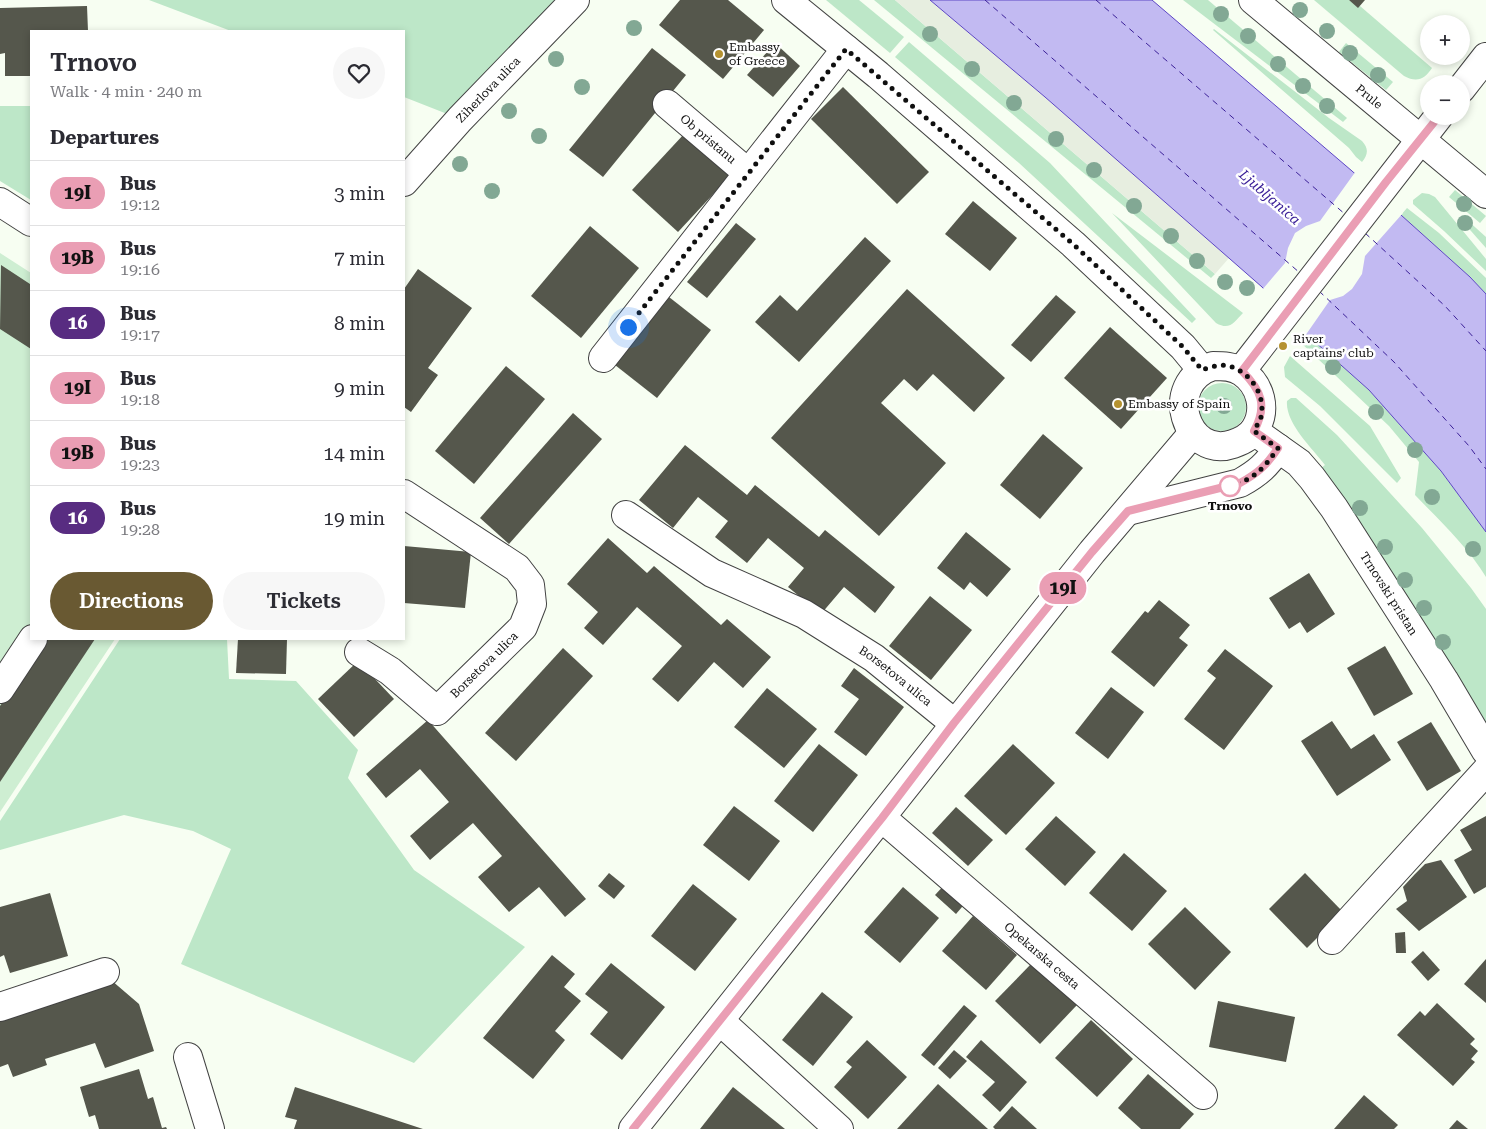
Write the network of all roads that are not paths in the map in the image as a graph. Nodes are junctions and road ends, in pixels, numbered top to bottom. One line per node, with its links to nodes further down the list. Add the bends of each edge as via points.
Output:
1 (575, 0): 11 (street, Ziherlova ulica, via 460,118)
2 (786, 0): 4 (street)
3 (1253, 0): 9 (street, Prule)
4 (846, 49): 10 (street); 16 (street, via 1073,244 1183,347)
5 (1486, 57): 6 (street)
6 (1470, 77)
7 (667, 104): 10 (street, Ob pristanu)
8 (1432, 125): 9 (street)
9 (1420, 140): 12 (street, Prule); 17 (street)
10 (748, 173): 15 (street)
11 (405, 181)
12 (1486, 194)
13 (0, 202): 14 (street)
14 (30, 221)
15 (604, 358)
16 (1202, 370): 17 (street, via 1227,366); 19 (street, via 1193,378 1184,400 1184,414)
17 (1242, 371): 18 (street, via 1260,395 1261,418)
18 (1254, 431): 19 (street, via 1228,446 1214,445); 20 (street, Trnovski pristan)
19 (1193, 433): 22 (street)
20 (1278, 448): 22 (street, via 1267,465 1240,483); 28 (street, Trnovski pristan, via 1300,463 1334,508)
21 (405, 495): 25 (street, Borsetova ulica, via 517,568 530,585 532,604 523,627 437,712 390,671)
22 (1128, 511): 27 (street)
23 (626, 515): 27 (street, Borsetova ulica, via 712,573 804,614 874,658)
24 (32, 640): 26 (street)
25 (359, 652)
26 (0, 689)
27 (954, 723): 30 (street)
28 (1486, 751)
29 (1486, 771): 31 (street)
30 (882, 818): 34 (street); 36 (street, Opekarska cesta)
31 (1332, 940)
32 (105, 972): 33 (street)
33 (0, 1007)
34 (720, 1021): 38 (street); 39 (street)
35 (188, 1057): 37 (street)
36 (1202, 1094)
37 (210, 1129)
38 (633, 1129)
39 (839, 1129)

